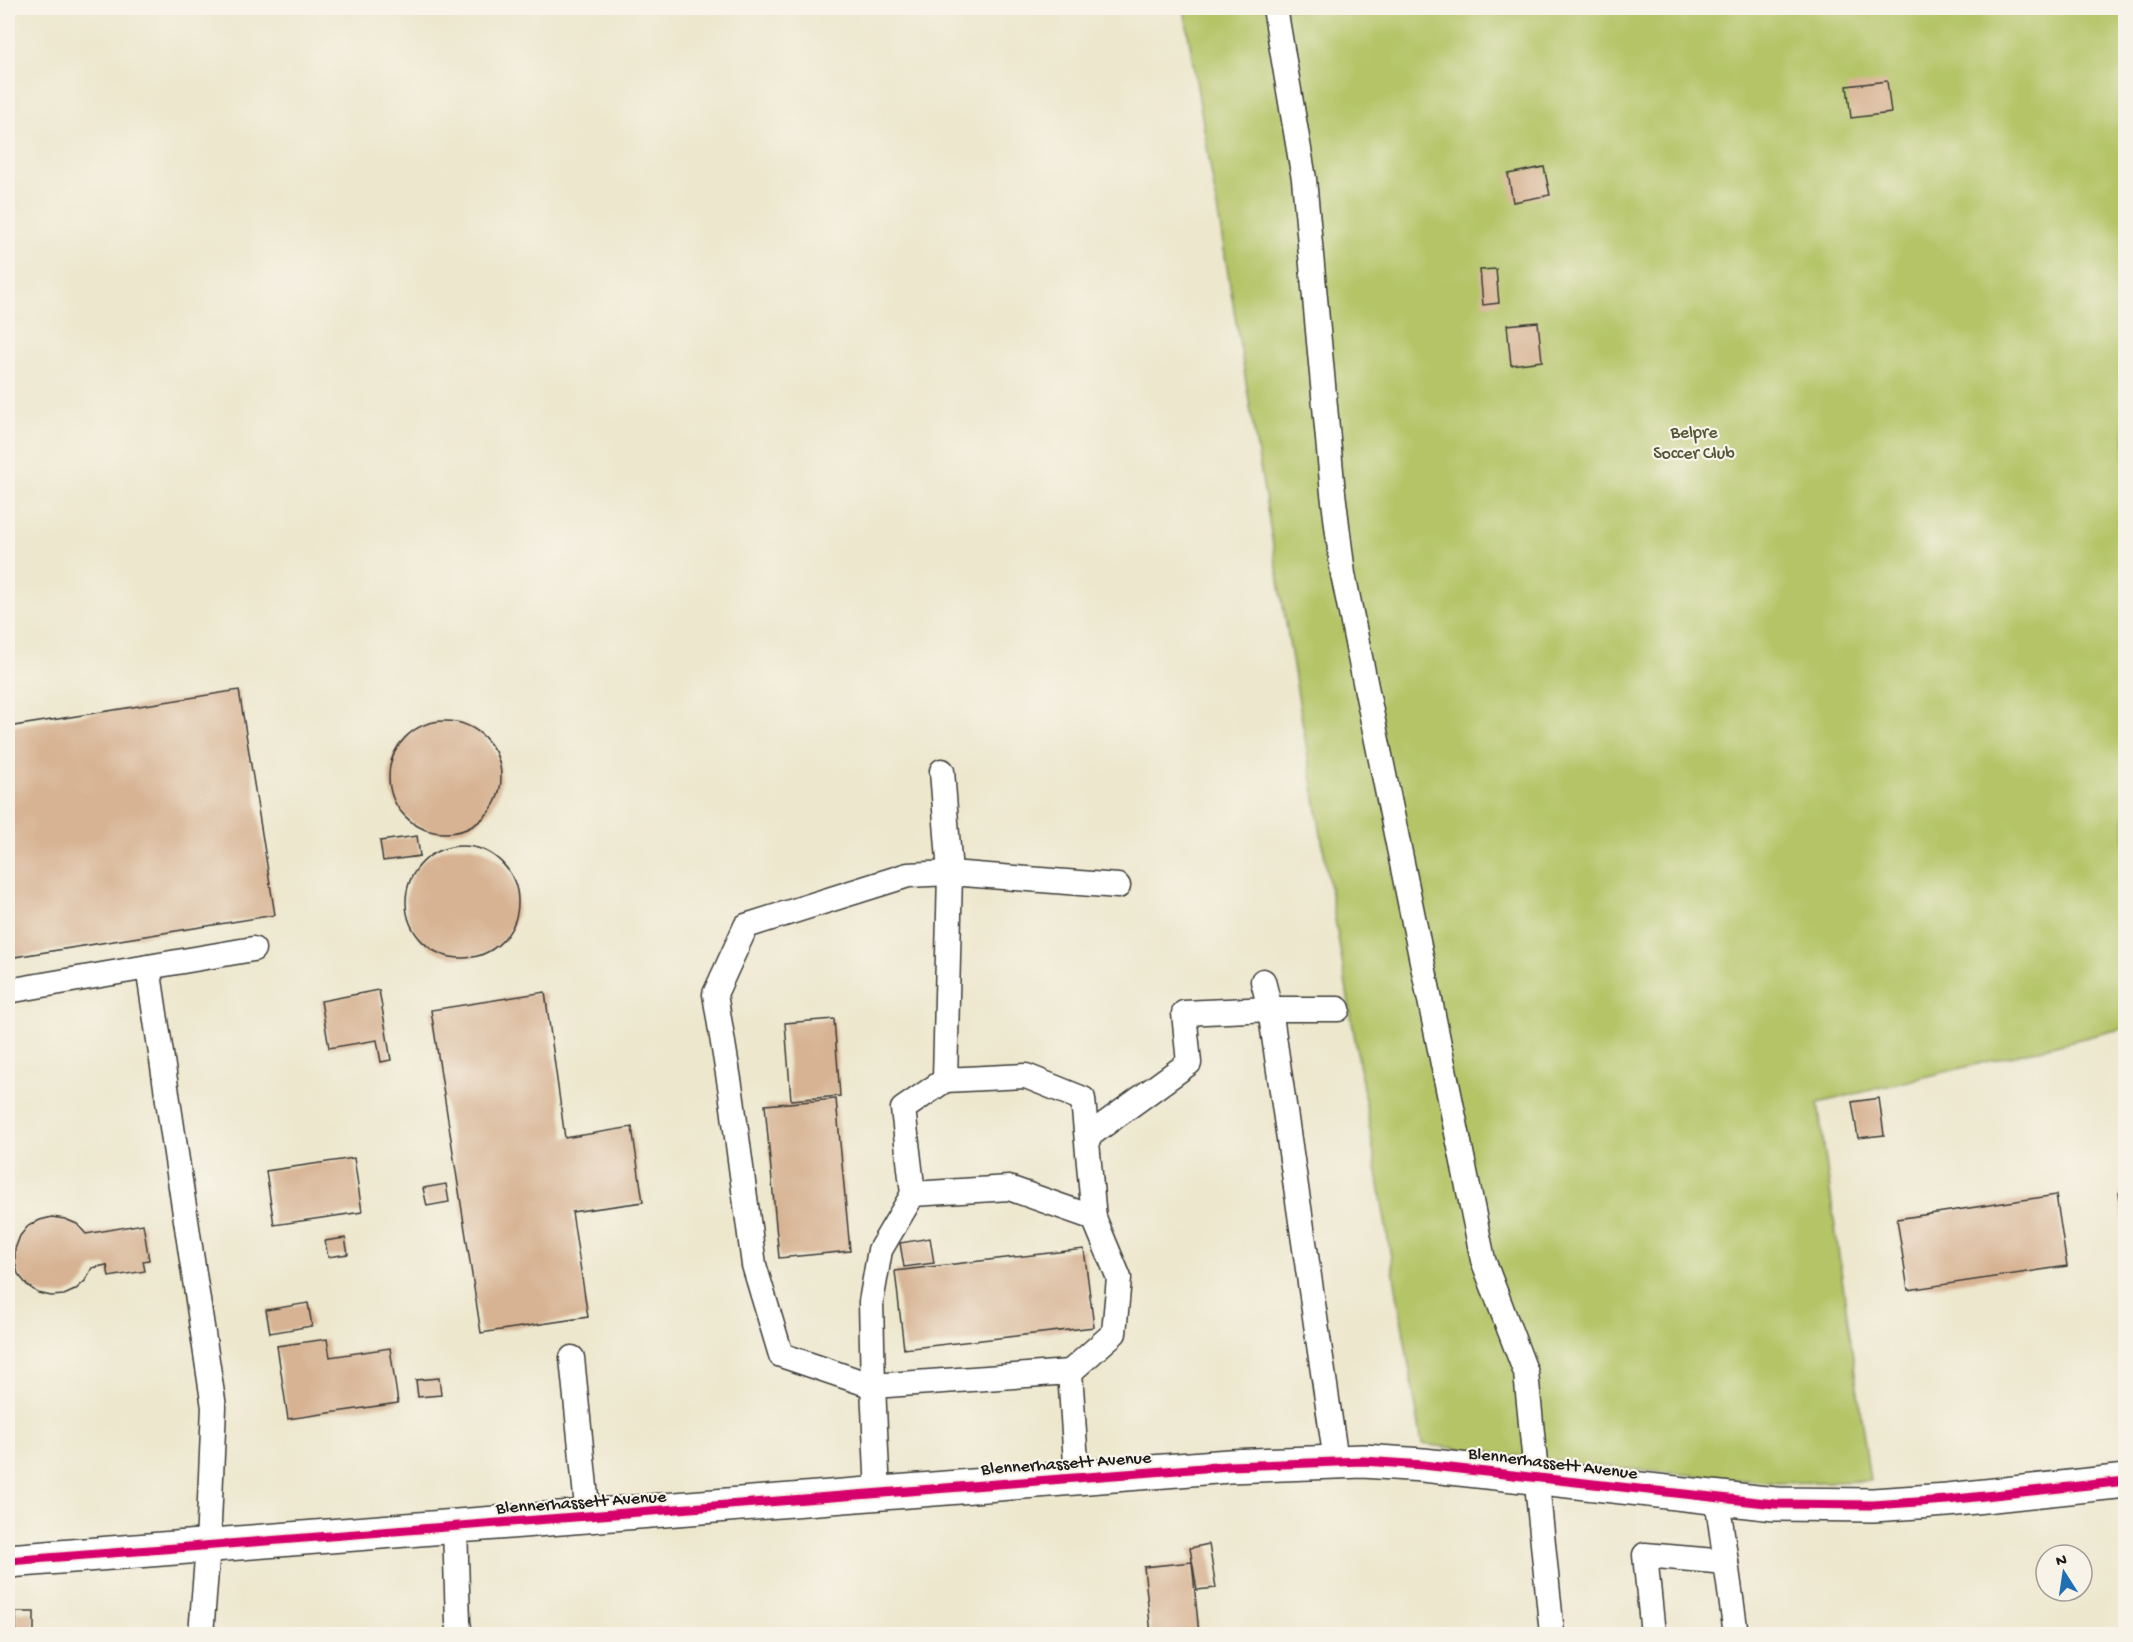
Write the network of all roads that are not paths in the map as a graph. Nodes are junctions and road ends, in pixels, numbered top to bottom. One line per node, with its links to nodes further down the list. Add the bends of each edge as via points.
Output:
1 (1275, 8): 19 (lane, via 1304,179 1343,574 1483,1260 1526,1373)
2 (942, 771): 3 (lane)
3 (950, 873): 4 (lane); 11 (lane); 17 (lane, via 908,874 746,926 715,994 754,1265 781,1355)
4 (1118, 886)
5 (253, 949): 6 (lane)
6 (148, 967): 8 (lane); 26 (lane, via 214,1407)
7 (1263, 981): 9 (lane)
8 (8, 991)
9 (1270, 1009): 10 (lane); 12 (lane, via 1184,1014 1189,1063); 18 (lane)
10 (1338, 1009)
11 (945, 1080): 12 (lane, via 1026,1076 1083,1099); 13 (lane, via 903,1109)
12 (1087, 1137): 14 (lane)
13 (913, 1194): 14 (lane, via 1008,1188); 17 (lane, via 880,1250 871,1302)
14 (1094, 1218): 16 (lane, via 1119,1278 1114,1333)
15 (572, 1358): 24 (lane)
16 (1070, 1372): 17 (lane); 20 (lane)
17 (873, 1386): 22 (lane)
18 (1336, 1461): 19 (street, Blennerhassett Avenue); 20 (street, Blennerhassett Avenue)
19 (1536, 1476): 23 (street, Blennerhassett Avenue); 31 (lane)
20 (1077, 1478): 22 (street, Blennerhassett Avenue)
21 (2126, 1481): 23 (street, Blennerhassett Avenue, via 1873,1505 1775,1504)
22 (878, 1494): 24 (street, Blennerhassett Avenue)
23 (1717, 1498): 28 (lane)
24 (588, 1517): 25 (street, Blennerhassett Avenue)
25 (455, 1527): 26 (street, Blennerhassett Avenue); 30 (lane)
26 (208, 1546): 27 (street, Blennerhassett Avenue); 29 (lane)
27 (8, 1562)
28 (1726, 1562): 32 (lane, via 1646,1555); 33 (lane)
29 (201, 1635)
30 (460, 1635)
31 (1552, 1635)
32 (1653, 1635)
33 (1736, 1635)

